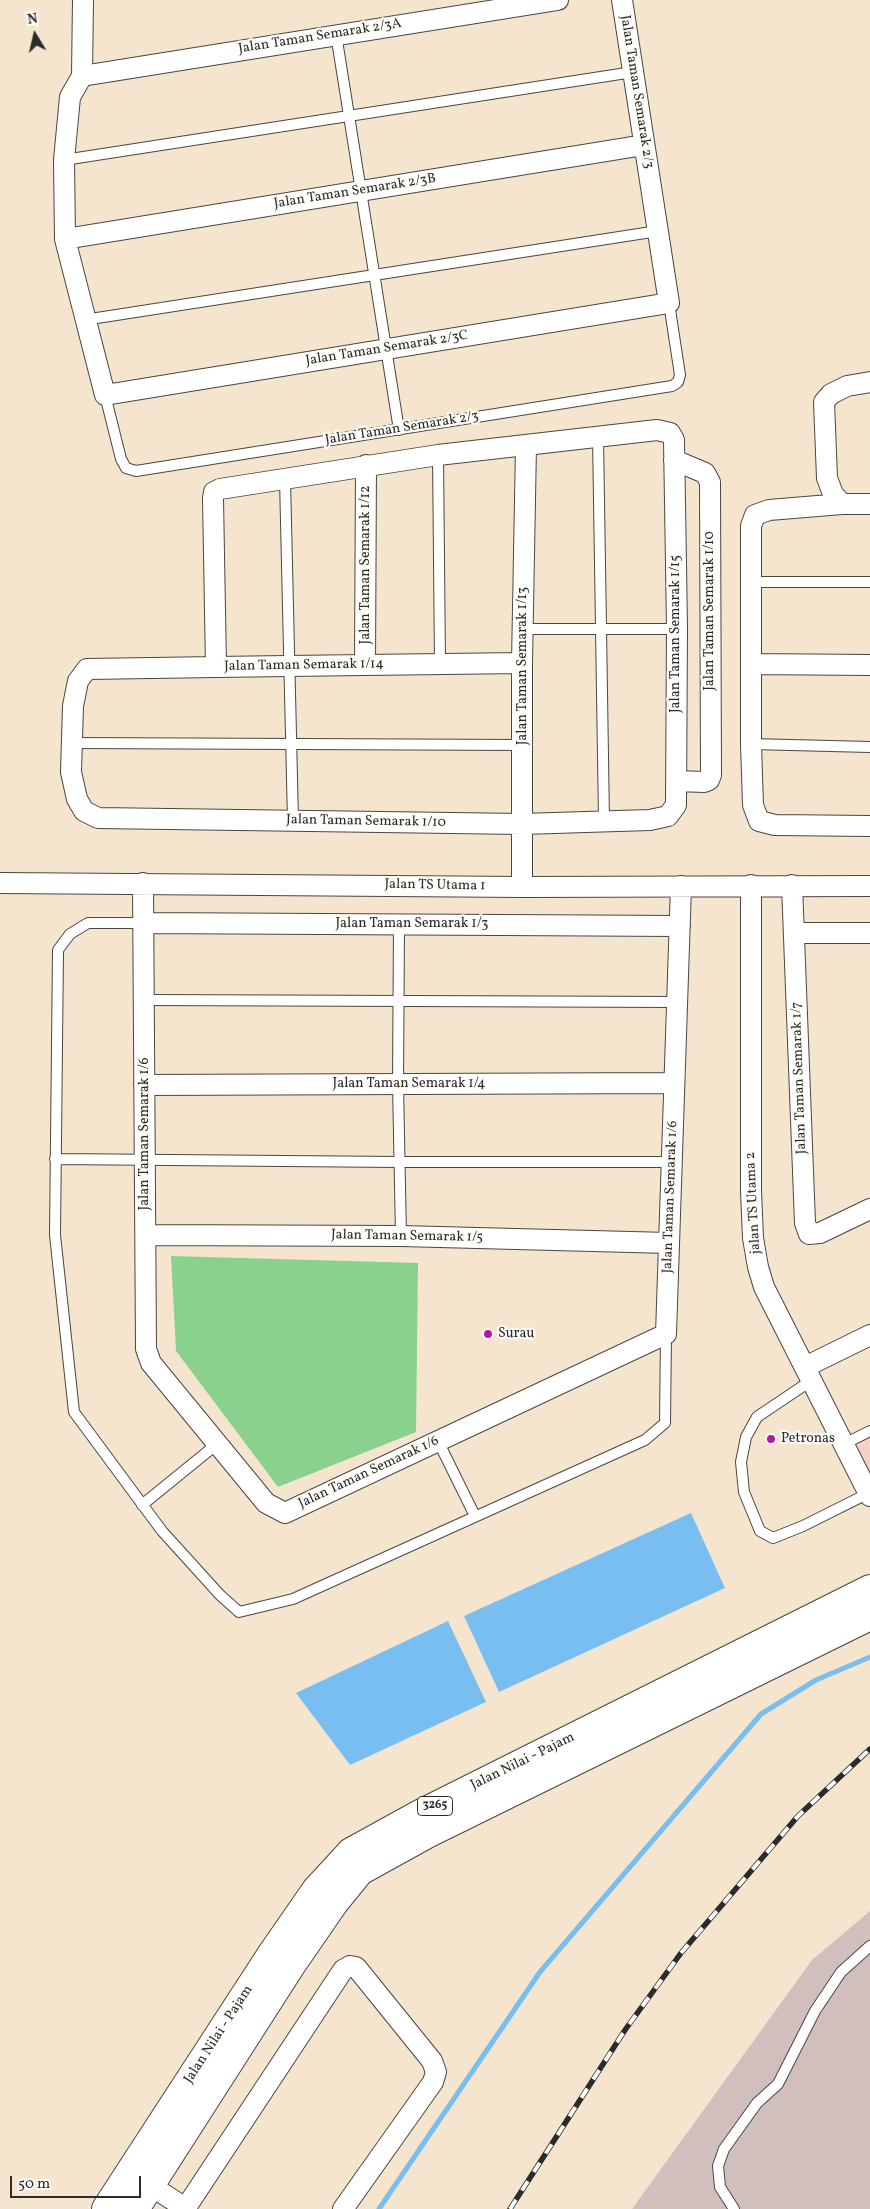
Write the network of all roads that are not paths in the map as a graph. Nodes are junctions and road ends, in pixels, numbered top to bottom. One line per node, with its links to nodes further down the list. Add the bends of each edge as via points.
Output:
1 (82, 0): 6 (street)
2 (558, 0): 4 (street, Jalan Taman Semarak 2/3A)
3 (622, 0): 5 (street, Jalan Taman Semarak 2/3)
4 (336, 34): 6 (street, Jalan Taman Semarak 2/3A); 7 (lane)
5 (633, 72): 7 (lane); 8 (street, Jalan Taman Semarak 2/3)
6 (82, 76): 9 (street, via 70,97)
7 (349, 116): 9 (lane); 10 (lane)
8 (644, 145): 10 (street, Jalan Taman Semarak 2/3B); 11 (street, Jalan Taman Semarak 2/3)
9 (64, 160): 12 (street)
10 (361, 191): 12 (street, Jalan Taman Semarak 2/3B); 13 (lane)
11 (658, 231): 13 (lane); 14 (street, Jalan Taman Semarak 2/3)
12 (65, 240): 15 (street)
13 (374, 275): 15 (lane); 16 (lane)
14 (669, 303): 16 (street, Jalan Taman Semarak 2/3C); 19 (lane, Jalan Taman Semarak 2/3, via 680,375 672,386)
15 (84, 320): 18 (street)
16 (386, 349): 18 (street, Jalan Taman Semarak 2/3C); 19 (lane)
17 (870, 382): 26 (street, via 847,386 831,394 824,402 827,478 833,494)
18 (105, 395): 19 (lane, Jalan Taman Semarak 2/3, via 121,459 126,468 136,471)
19 (399, 430)
20 (598, 436): 21 (street); 23 (street, Jalan Taman Semarak 1/15, via 657,430 670,433 674,440); 31 (lane)
21 (526, 445): 22 (street); 30 (street, Jalan Taman Semarak 1/13)
22 (438, 455): 24 (street); 34 (lane)
23 (674, 460): 32 (street, Jalan Taman Semarak 1/15); 45 (street, Jalan Taman Semarak 1/10, via 705,472 710,482 711,775 710,780 704,782)
24 (366, 466): 25 (street); 36 (street, Jalan Taman Semarak 1/12)
25 (285, 479): 38 (lane); 39 (street, via 214,492)
26 (842, 504): 27 (street); 28 (street, via 769,510 755,515 751,526)
27 (870, 504)
28 (750, 582): 29 (lane); 35 (street)
29 (870, 582)
30 (522, 629): 31 (lane); 33 (street, Jalan Taman Semarak 1/13)
31 (601, 629): 32 (lane); 48 (lane)
32 (677, 629): 45 (street, Jalan Taman Semarak 1/15)
33 (522, 662): 34 (street, Jalan Taman Semarak 1/14); 43 (street, Jalan Taman Semarak 1/13)
34 (440, 664): 36 (street, Jalan Taman Semarak 1/14)
35 (751, 664): 37 (street); 42 (street)
36 (366, 665): 38 (street, Jalan Taman Semarak 1/14)
37 (870, 665)
38 (288, 666): 39 (street, Jalan Taman Semarak 1/14); 41 (lane)
39 (216, 667): 40 (street, Jalan Taman Semarak 1/14, via 87,669 78,681 73,706)
40 (72, 743): 41 (lane); 47 (street, Jalan Taman Semarak 1/10, via 71,772 77,799 84,811 98,818)
41 (290, 744): 43 (lane); 47 (lane)
42 (751, 744): 44 (lane); 50 (street, via 753,805 759,821 775,825)
43 (523, 745): 49 (street, Jalan Taman Semarak 1/13)
44 (870, 747)
45 (676, 781): 46 (street, Jalan Taman Semarak 1/15, via 676,805 668,816)
46 (650, 820): 48 (street, Jalan Taman Semarak 1/10)
47 (293, 821): 49 (street, Jalan Taman Semarak 1/10)
48 (604, 821): 49 (street, Jalan Taman Semarak 1/10)
49 (522, 824): 57 (street, Jalan Taman Semarak 1/13)
50 (870, 826)
51 (0, 883): 52 (street, Jalan TS Utama 1)
52 (143, 883): 57 (street, Jalan TS Utama 1); 58 (street, Jalan Taman Semarak 1/6)
53 (751, 885): 54 (street, Jalan TS Utama 1); 55 (street, Jalan TS Utama 1); 79 (street, jalan TS Utama 2, via 753,1238 764,1287)
54 (792, 885): 56 (street, Jalan TS Utama 1); 61 (street, Jalan Taman Semarak 1/7)
55 (681, 886): 57 (street, Jalan TS Utama 1); 60 (street, Jalan Taman Semarak 1/6)
56 (870, 886)
57 (522, 887)
58 (143, 923): 59 (street, Jalan Taman Semarak 1/3); 63 (street, Jalan Taman Semarak 1/6); 70 (lane, via 88,923 70,934 58,950)
59 (399, 924): 60 (street, Jalan Taman Semarak 1/3); 64 (lane)
60 (680, 926): 65 (street, Jalan Taman Semarak 1/6)
61 (795, 932): 62 (street); 73 (street, Jalan Taman Semarak 1/7, via 805,1223 809,1234 820,1233)
62 (870, 933)
63 (144, 1000): 64 (lane); 68 (street, Jalan Taman Semarak 1/6)
64 (399, 1002): 65 (lane); 67 (lane)
65 (677, 1002): 66 (street, Jalan Taman Semarak 1/6)
66 (674, 1083): 67 (street, Jalan Taman Semarak 1/4); 72 (street, Jalan Taman Semarak 1/6)
67 (398, 1084): 68 (street, Jalan Taman Semarak 1/4); 71 (lane)
68 (144, 1085): 69 (street, Jalan Taman Semarak 1/6)
69 (145, 1158): 70 (lane); 71 (lane); 74 (street, Jalan Taman Semarak 1/6)
70 (55, 1159): 85 (lane, via 55,1235 74,1412)
71 (398, 1162): 72 (lane); 75 (lane)
72 (672, 1162): 76 (street, Jalan Taman Semarak 1/6)
73 (870, 1209)
74 (146, 1235): 75 (street, Jalan Taman Semarak 1/5); 82 (street, Jalan Taman Semarak 1/6, via 146,1349 151,1363)
75 (400, 1236): 76 (street, Jalan Taman Semarak 1/5)
76 (669, 1243): 77 (street, Jalan Taman Semarak 1/6)
77 (666, 1334): 81 (street, Jalan Taman Semarak 1/6); 86 (lane, via 665,1423 645,1440)
78 (870, 1335): 79 (street)
79 (808, 1374): 83 (street, jalan TS Utama 2); 84 (lane, via 757,1417 746,1437 741,1462 744,1492 760,1531 772,1538)
80 (870, 1431): 83 (lane)
81 (438, 1441): 82 (street, Jalan Taman Semarak 1/6, via 285,1512 266,1503); 86 (lane)
82 (217, 1444): 85 (lane)
83 (844, 1444): 84 (street, jalan TS Utama 2)
84 (869, 1494)
85 (142, 1505): 86 (lane, via 238,1612 292,1598)
86 (475, 1516)
87 (870, 1589): 90 (main road, Jalan Nilai - Pajam / 3265, via 420,1814 351,1852 310,1898)
88 (870, 1616): 90 (main road, Jalan Nilai - Pajam / 3265, via 436,1829 360,1871)
89 (870, 1946): 95 (lane, via 841,1972 815,2011 778,2084 758,2103 724,2149 718,2166 720,2187)
90 (140, 2178): 91 (main road, Jalan Nilai - Pajam / 3265); 92 (main road, Jalan Nilai - Pajam / 3265); 93 (street)
91 (106, 2209)
92 (135, 2209)
93 (185, 2209): 94 (street, via 343,1970 350,1966 356,1967 432,2061 436,2072 433,2082)
94 (343, 2209)
95 (734, 2209)

